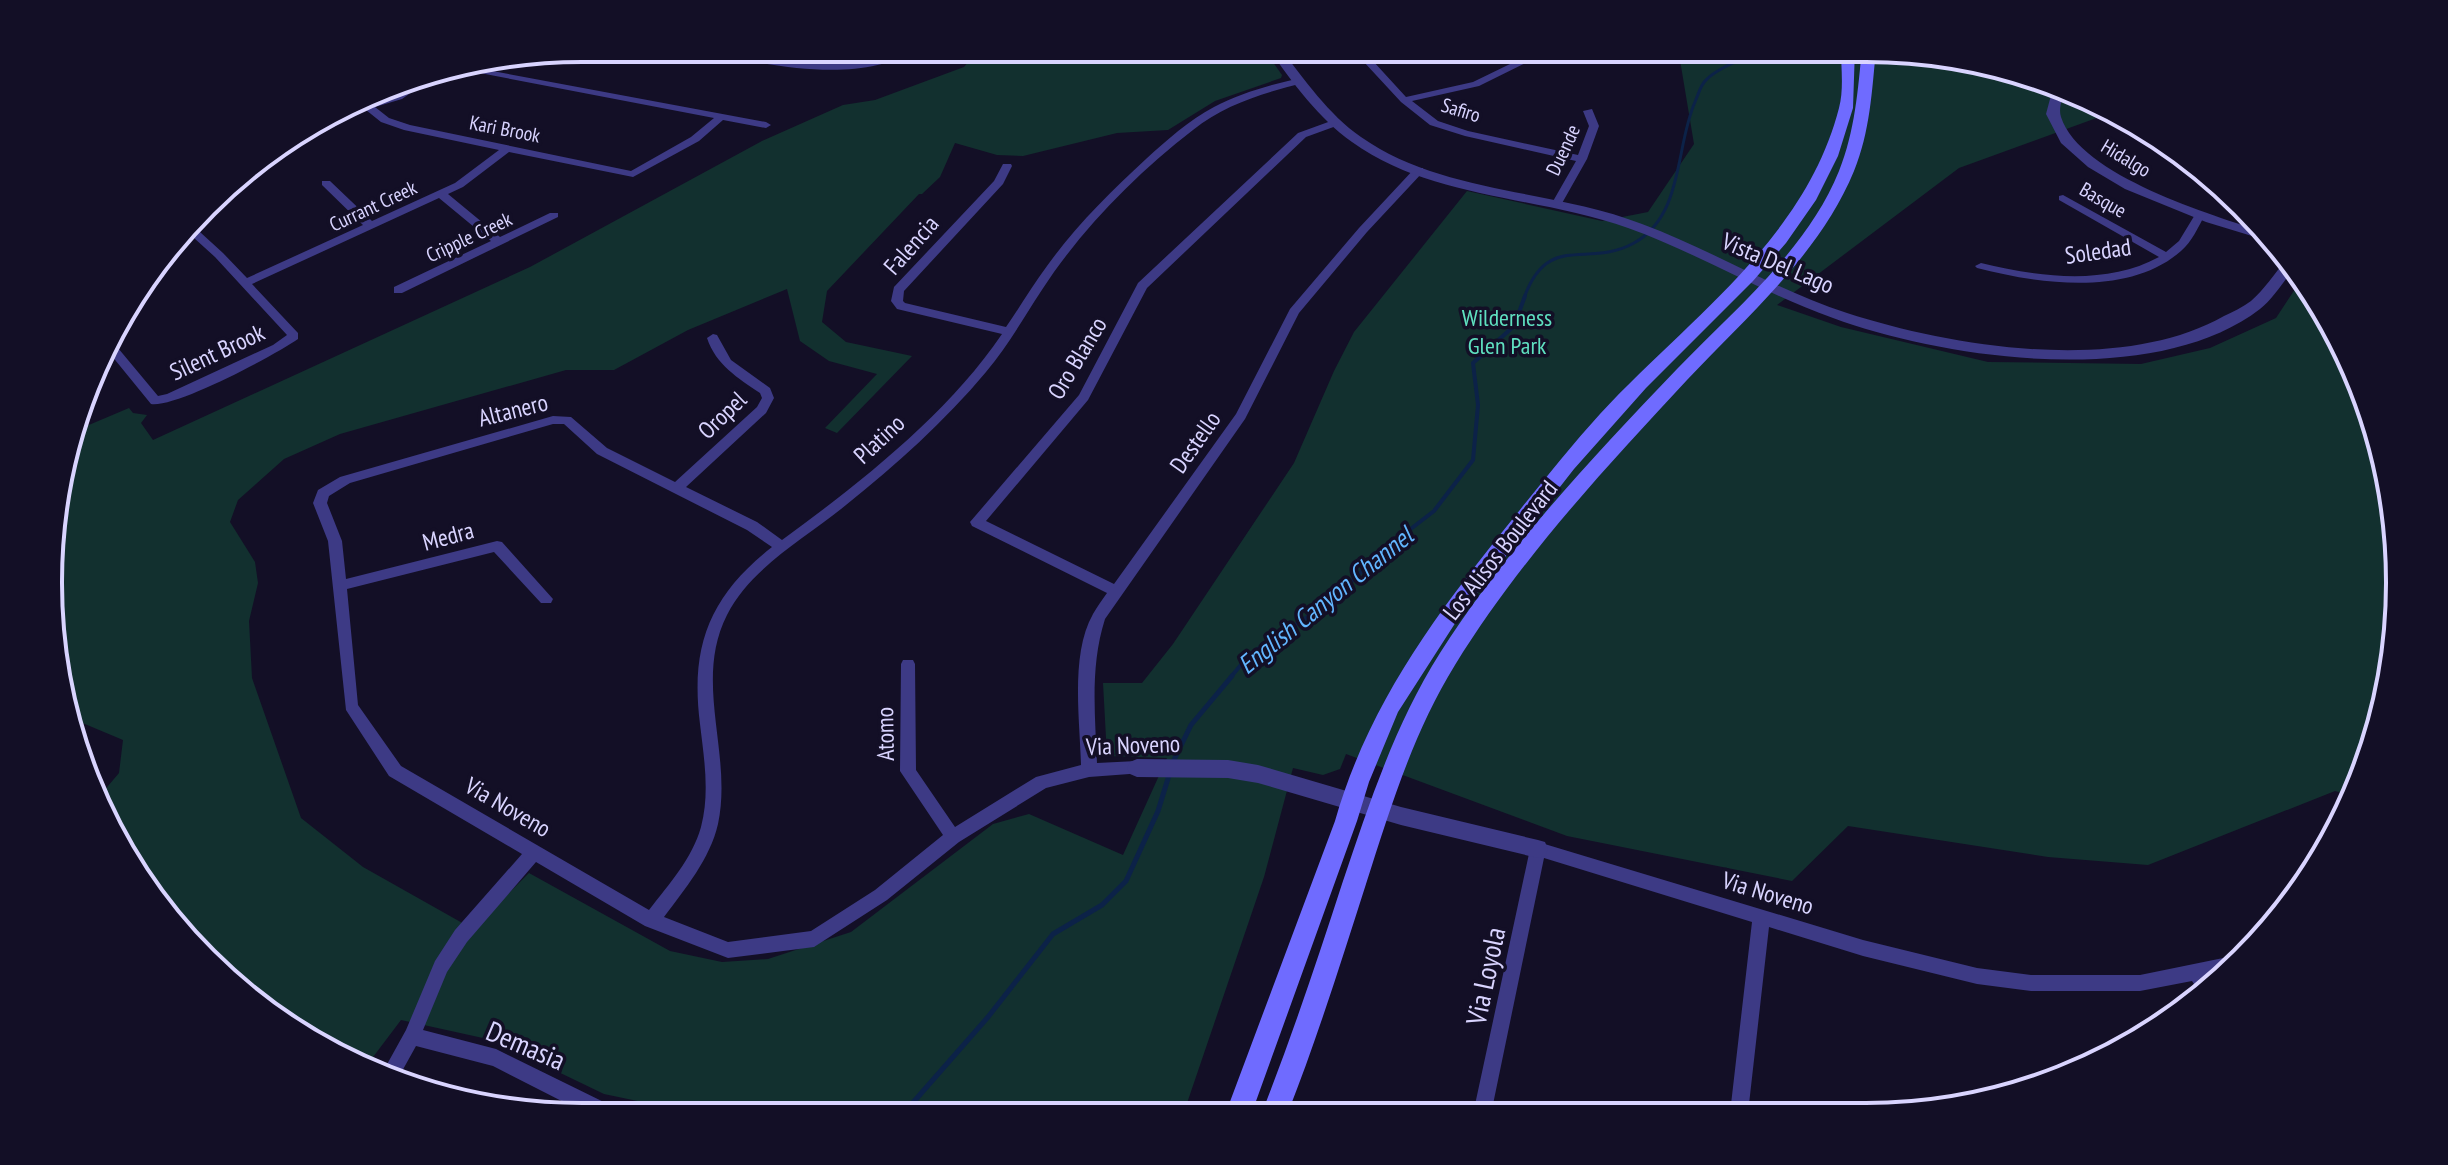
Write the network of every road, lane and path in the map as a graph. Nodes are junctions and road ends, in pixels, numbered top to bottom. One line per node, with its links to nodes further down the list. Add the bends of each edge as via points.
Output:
1 (780, 62): 2 (street, via 810,67)
2 (874, 62)
3 (1285, 62): 9 (street, Vista Del Lago)
4 (1369, 62): 12 (street, Safiro)
5 (1522, 62): 12 (street, via 1476,84)
6 (1848, 62): 36 (main road, Los Alisos Boulevard, via 1846,106 1821,177)
7 (1868, 62): 36 (main road, Los Alisos Boulevard, via 1862,118 1846,172 1826,212 1795,255)
8 (483, 72): 16 (street)
9 (1300, 81): 17 (street, Vista Del Lago); 39 (street, Platino, via 1241,97 1189,127 1061,255)
10 (402, 95): 13 (street)
11 (2054, 98): 28 (street, Hidalgo, via 2060,131 2086,158 2143,193)
12 (1404, 100): 20 (street, Safiro, via 1420,115 1448,128)
13 (380, 103)
14 (370, 108): 19 (street, Kari Brook, via 396,125)
15 (1588, 111): 20 (street, Duende, via 1594,126)
16 (721, 117): 18 (street); 19 (street, Kari Brook, via 639,172)
17 (1335, 123): 22 (street, Vista Del Lago, via 1371,149); 46 (street, Oro Blanco, via 1302,135 1142,286 1084,397 977,522)
18 (766, 125)
19 (508, 148): 24 (street, Currant Creek)
20 (1582, 159): 26 (street, Duende)
21 (1007, 166): 39 (street, Falencia, via 999,182 896,296 901,306)
22 (1419, 170): 26 (street, Vista Del Lago); 46 (street, Destello, via 1294,312 1241,416)
23 (326, 183): 29 (street)
24 (441, 194): 29 (street, Currant Creek); 32 (street)
25 (2063, 198): 33 (street, Basque)
26 (1557, 203): 36 (street, Vista Del Lago, via 1635,227)
27 (554, 215): 32 (street, Cripple Creek)
28 (2200, 215): 30 (street, Hidalgo); 33 (street, Soledad)
29 (371, 226): 37 (street, Currant Creek)
30 (2250, 232)
31 (197, 233): 37 (street)
32 (499, 242): 38 (street, Cripple Creek)
33 (2167, 257): 34 (street, Soledad, via 2118,275 2076,280 2015,277)
34 (1981, 266)
35 (2284, 274): 36 (street, Vista Del Lago, via 2260,302 2227,323 2157,346 2082,355 2012,352 1918,338 1841,316)
36 (1756, 280): 51 (main road, Los Alisos Boulevard, via 1607,418 1454,604 1395,699); 52 (main road, Los Alisos Boulevard, via 1492,594 1416,717)
37 (245, 283): 41 (street, Silent Brook, via 294,336 277,348 155,401)
38 (398, 290)
39 (1010, 332): 44 (street, Platino, via 959,394 823,517)
40 (713, 338): 42 (street, Oropel, via 724,362 766,391 768,398 762,410)
41 (116, 353)
42 (677, 488): 43 (street, Altanero, via 602,451 567,420 553,420 345,480); 44 (street, Altanero)
43 (323, 493): 45 (street, Via Noveno, via 320,503 335,541)
44 (782, 547): 57 (street, Platino, via 739,586 710,636 702,684 714,764 710,825 696,860)
45 (339, 586): 47 (street, Medra, via 497,546); 55 (street, Via Noveno, via 351,706 395,771)
46 (1116, 591): 50 (street, Destello, via 1088,642)
47 (546, 599)
48 (908, 664): 53 (street, Atomo, via 908,771)
49 (1137, 768): 50 (street, Via Noveno); 51 (street, Via Noveno, via 1258,774)
50 (1089, 770): 53 (street, Via Noveno, via 1042,782)
51 (1351, 800): 52 (street, Via Noveno); 64 (main road, Los Alisos Boulevard)
52 (1378, 809): 54 (street, Via Noveno); 65 (main road, Los Alisos Boulevard)
53 (953, 837): 57 (street, Via Noveno, via 881,895 814,939 728,950)
54 (1538, 849): 56 (street, Via Noveno); 66 (street, Via Loyola)
55 (533, 853): 57 (street, Via Noveno); 61 (street, via 461,936 441,967)
56 (1761, 919): 59 (street, Via Noveno, via 1922,965 2031,983 2140,983); 67 (street)
57 (651, 920)
58 (2216, 968): 59 (street, Via Noveno)
59 (2197, 972): 60 (street)
60 (2202, 980)
61 (412, 1036): 62 (street); 63 (street, Demasia, via 496,1058)
62 (395, 1067)
63 (585, 1103)
64 (1242, 1103)
65 (1279, 1103)
66 (1484, 1103)
67 (1740, 1103)

